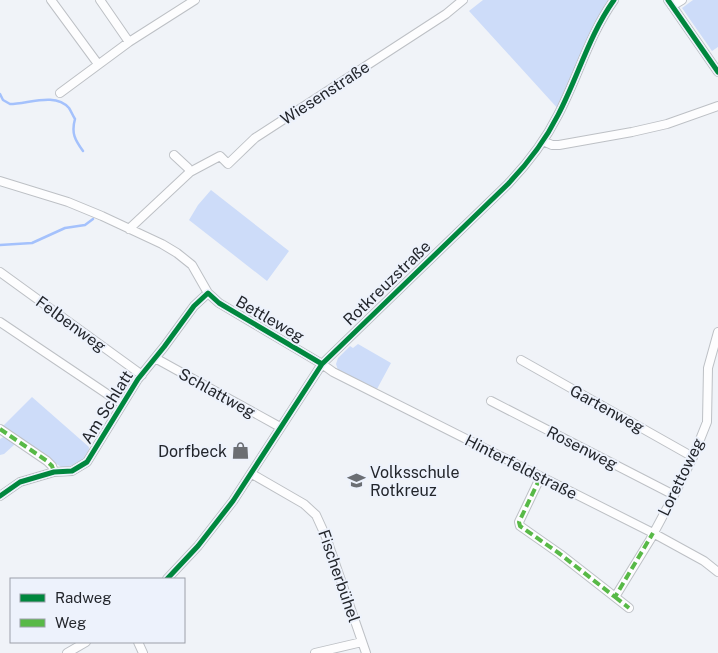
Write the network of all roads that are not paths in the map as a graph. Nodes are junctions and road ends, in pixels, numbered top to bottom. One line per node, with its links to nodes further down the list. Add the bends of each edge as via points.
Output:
1 (51, 0): 9 (street)
2 (100, 0): 8 (street)
3 (194, 0): 8 (street)
4 (463, 0): 15 (street, Wiesenstraße, via 255,138 228,164 220,156)
5 (614, 0): 13 (street, Rotkreuzstraße, via 597,28 559,114)
6 (682, 0): 7 (street)
7 (670, 3): 10 (street)
8 (129, 42): 9 (street)
9 (98, 64): 11 (street)
10 (718, 72)
11 (60, 93)
12 (718, 106): 13 (street, via 632,132 559,144)
13 (543, 141): 24 (street, Rotkreuzstraße, via 508,184)
14 (174, 155): 15 (street)
15 (190, 172): 17 (street, Wiesenstraße)
16 (0, 181): 17 (street, Bettleweg, via 52,196)
17 (129, 229): 19 (street, Bettleweg, via 185,258)
18 (0, 272): 25 (street, Felbenweg)
19 (208, 293): 22 (street, Am Schlatt, via 194,306); 24 (street, Bettleweg, via 219,303)
20 (0, 322): 27 (street, Am Schlatt)
21 (718, 332): 30 (street, Lorettoweg, via 708,368 707,422)
22 (155, 358): 25 (street, Am Schlatt); 28 (street, Schlattweg)
23 (521, 360): 30 (street, Gartenweg)
24 (322, 364): 28 (street, Rotkreuzstraße); 33 (street, Hinterfeldstraße)
25 (142, 375): 27 (street, Am Schlatt)
26 (491, 401): 34 (street, Rosenweg)
27 (122, 404): 31 (street, Am Schlatt, via 87,462 72,471)
28 (280, 427): 32 (street, Rotkreuzstraße)
29 (0, 429): 31 (street, via 47,461)
30 (694, 457): 34 (street, Lorettoweg)
31 (54, 472): 35 (street, Am Schlatt, via 20,482)
32 (252, 474): 38 (street, Rotkreuzstraße, via 216,525); 41 (street, Fischerbühel, via 304,504 316,515 324,529)
33 (540, 478): 36 (street, Hinterfeldstraße); 39 (street, via 520,526)
34 (674, 494): 36 (street, Lorettoweg)
35 (0, 496)
36 (653, 533): 37 (street, Hinterfeldstraße); 39 (street, Lorettoweg)
37 (718, 572)
38 (168, 578)
39 (615, 597): 40 (street)
40 (629, 608)
41 (362, 642): 44 (street); 45 (street, Fischerbühel)
42 (84, 643): 43 (street)
43 (67, 653)
44 (315, 653)
45 (366, 653)

